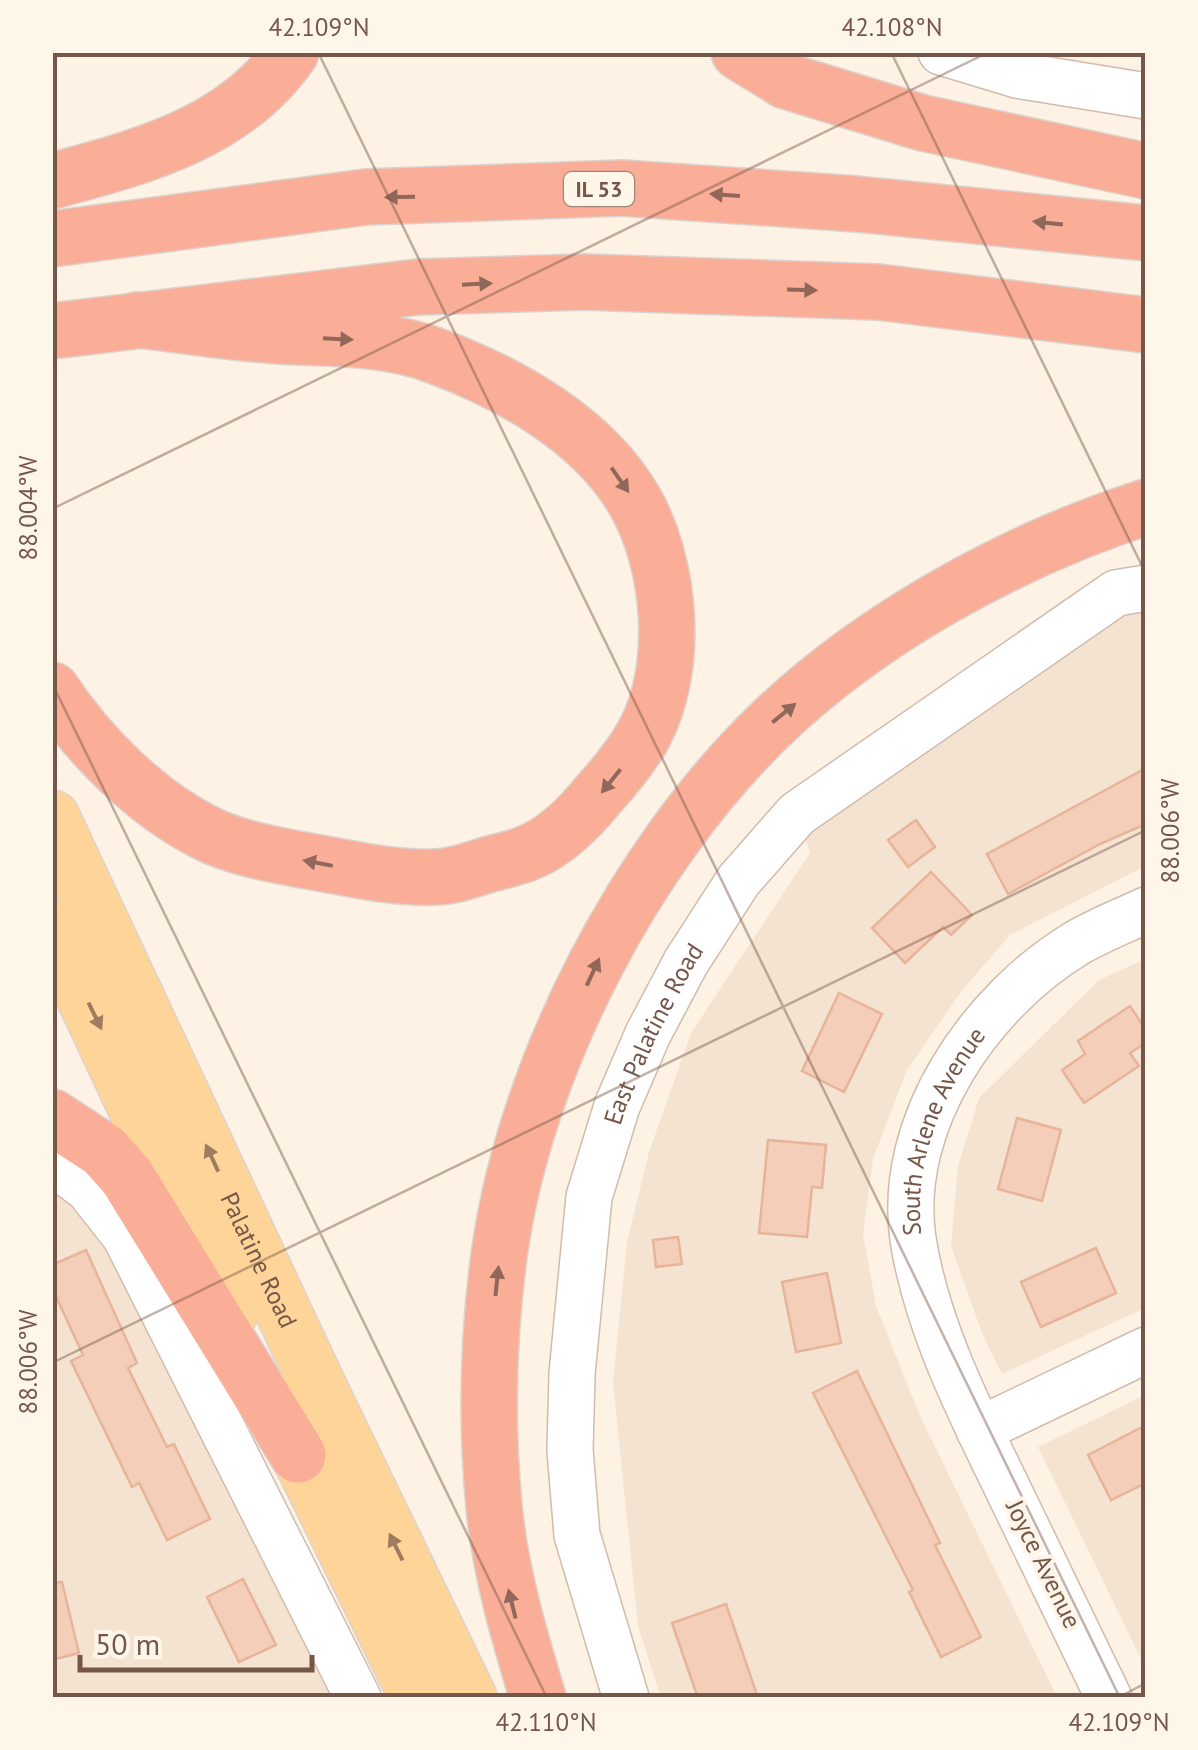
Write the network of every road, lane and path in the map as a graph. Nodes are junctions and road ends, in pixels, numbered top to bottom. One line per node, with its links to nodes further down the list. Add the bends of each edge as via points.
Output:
1 (291, 52): 6 (highway, via 222,120 153,153)
2 (740, 52): 5 (highway, via 786,81 924,124)
3 (941, 52): 4 (street, via 1016,75)
4 (1146, 96)
5 (1146, 171)
6 (52, 181)
7 (1146, 233): 8 (highway, IL 53, one-way to 8, via 622,188 366,198)
8 (52, 239)
9 (137, 320): 10 (highway, one-way to 10, via 418,286 585,282 878,292); 11 (highway); 14 (highway, one-way to 14, via 375,340 434,355 562,422 608,463 658,554 667,602 658,691 646,732 566,828 533,852 437,878 323,864 208,835 156,802)
10 (1146, 325)
11 (52, 331)
12 (1146, 507): 25 (highway, one-way to 12, via 494,1509 489,1370 500,1246 518,1166 547,1074 593,970 623,912 711,787 770,724 905,620 968,582)
13 (1146, 588): 26 (street, East Palatine Road, via 1116,593 796,814 739,880 648,1034 617,1106 590,1197 572,1374 577,1535)
14 (52, 690)
15 (52, 818): 24 (main road, Palatine Road, one-way to 15)
16 (1146, 910): 20 (street, South Arlene Avenue, via 1077,943 1004,1002 961,1052 938,1094 914,1168 912,1234 923,1288)
17 (52, 928): 21 (main road, Palatine Road, one-way to 21)
18 (55, 1148): 21 (highway, via 104,1152 126,1177); 22 (street, via 124,1236)
19 (1146, 1350): 20 (street)
20 (979, 1430): 27 (street, Joyce Avenue)
21 (298, 1455): 23 (main road, Palatine Road)
22 (358, 1698)
23 (418, 1698)
24 (469, 1698)
25 (538, 1698)
26 (626, 1698)
27 (1109, 1698)

